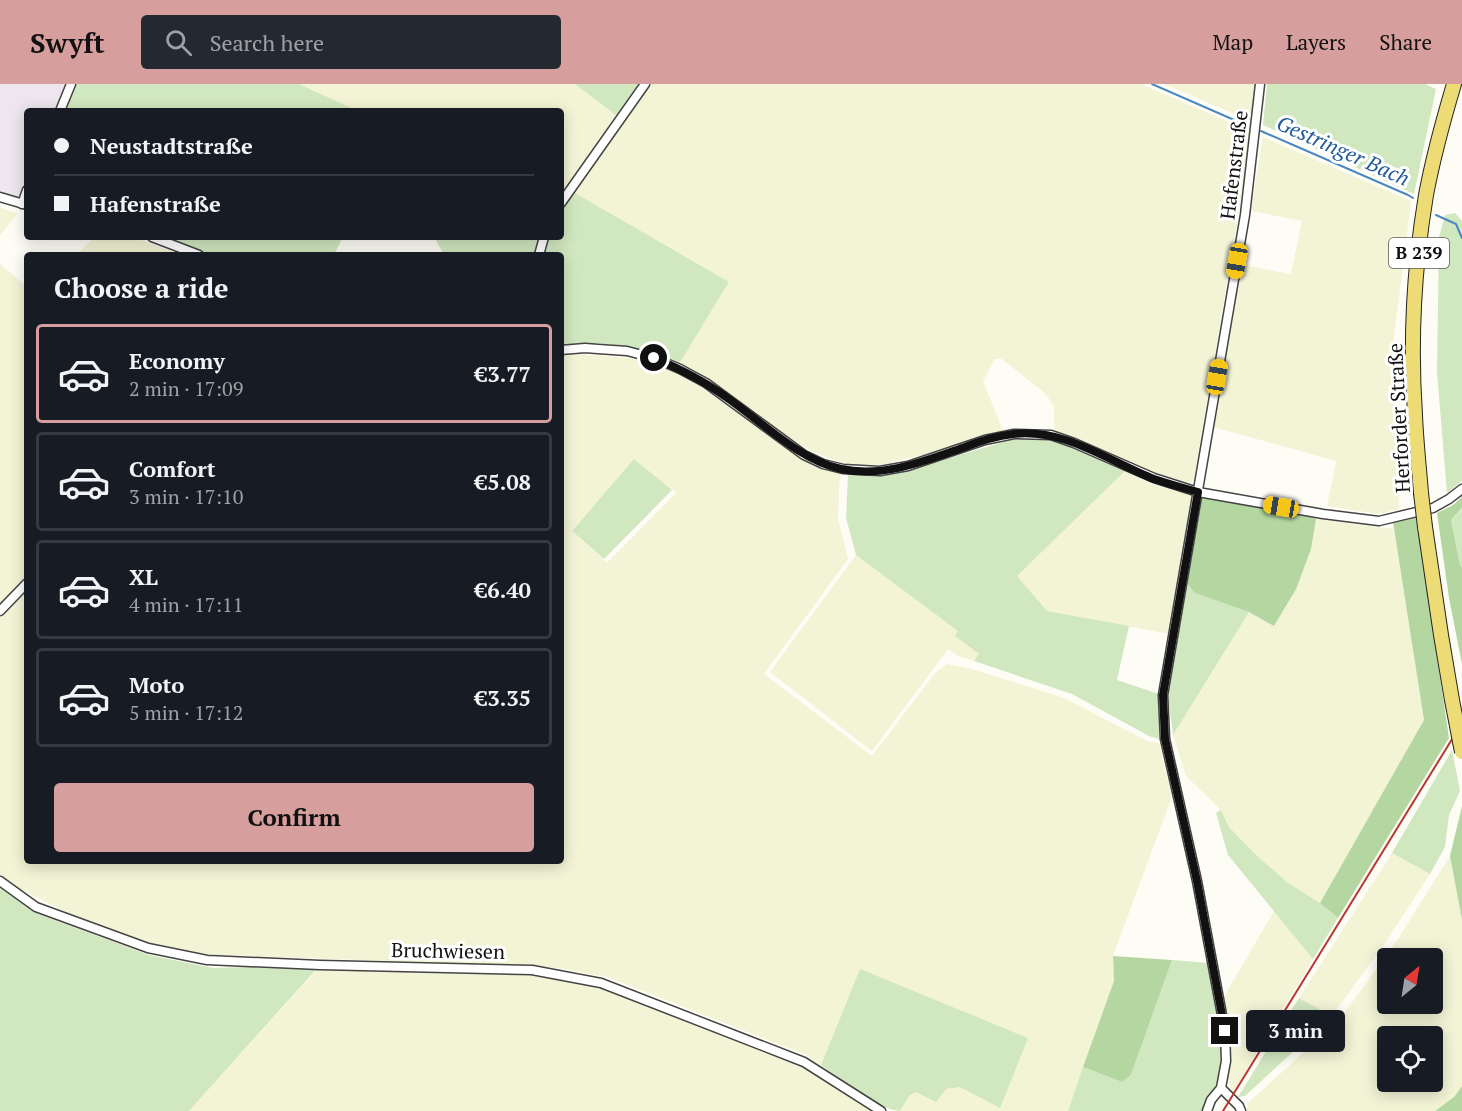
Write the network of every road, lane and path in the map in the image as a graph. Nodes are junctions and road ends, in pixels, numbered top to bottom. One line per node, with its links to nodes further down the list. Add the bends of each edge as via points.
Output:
1 (71, 84): 5 (street)
2 (645, 84): 7 (street)
3 (1260, 84): 13 (street, Hafenstraße, via 1245,215)
4 (1454, 84): 16 (main road, Herforder Straße / B 239, bridge, via 1427,195 1416,281 1414,343 1421,493)
5 (61, 108)
6 (0, 197): 8 (street)
7 (564, 199)
8 (24, 205)
9 (160, 240): 10 (street)
10 (191, 252)
11 (564, 350): 13 (street, via 627,351 680,369 706,383 804,454 843,469 880,471 908,466 985,440 1014,434 1051,435)
12 (1462, 489): 13 (street, via 1433,508 1379,521)
13 (1198, 492): 18 (street, Hafenstraße, via 1163,695 1165,739 1225,1031 1226,1061)
14 (24, 586): 15 (street)
15 (0, 611)
16 (1462, 752)
17 (0, 881): 19 (street, Bruchwiesen, via 36,907 148,948 207,960 532,970 601,982 804,1062)
18 (1221, 1088): 20 (street); 21 (street)
19 (881, 1111)
20 (1207, 1111)
21 (1241, 1111)

